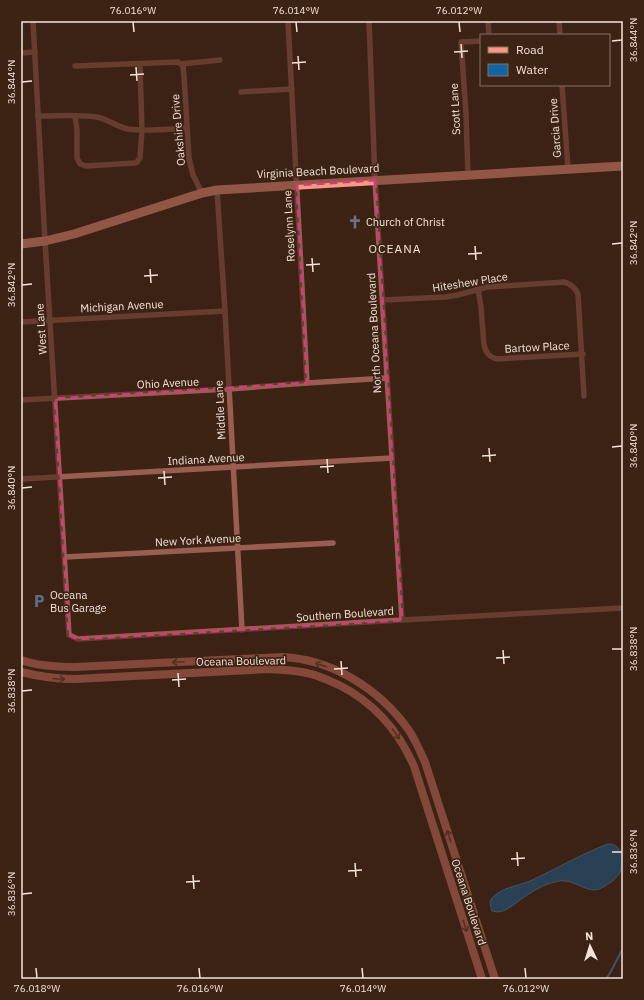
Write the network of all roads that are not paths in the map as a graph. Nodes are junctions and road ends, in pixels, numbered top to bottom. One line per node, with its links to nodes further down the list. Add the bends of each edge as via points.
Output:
1 (33, 21): 9 (street, West Lane)
2 (288, 21): 16 (street, Roselynn Lane)
3 (369, 21): 25 (street, North Oceana Boulevard)
4 (488, 21): 6 (street)
5 (559, 21): 7 (street)
6 (489, 34)
7 (560, 34)
8 (480, 41): 24 (street, Scott Lane, via 461,42)
9 (34, 52): 10 (street); 18 (street, West Lane)
10 (21, 53)
11 (220, 60): 13 (street)
12 (140, 64): 13 (street); 14 (street); 21 (street)
13 (181, 64): 20 (street, Oakshire Drive, via 184,76)
14 (75, 66)
15 (562, 86): 23 (street, Garcia Drive)
16 (292, 89): 17 (street); 26 (street, Roselynn Lane)
17 (241, 92)
18 (38, 116): 19 (street); 29 (street, West Lane)
19 (75, 116): 21 (street, via 96,117 126,129); 21 (street, via 77,158 84,166 137,162 140,158)
20 (186, 128): 21 (street); 28 (street, Oakshire Drive, via 190,168)
21 (142, 130)
22 (623, 166): 23 (main road, Virginia Beach Boulevard)
23 (568, 170): 24 (main road, Virginia Beach Boulevard)
24 (468, 175): 25 (main road, Virginia Beach Boulevard)
25 (375, 180): 26 (main road, Virginia Beach Boulevard); 32 (street, North Oceana Boulevard)
26 (297, 184): 27 (main road, Virginia Beach Boulevard); 38 (street, Roselynn Lane)
27 (217, 190): 28 (main road, Virginia Beach Boulevard); 33 (street, Middle Lane)
28 (202, 193): 29 (main road, Virginia Beach Boulevard, via 92,229)
29 (45, 241): 30 (main road, Virginia Beach Boulevard); 34 (street, West Lane)
30 (21, 244)
31 (478, 289): 32 (street, Hiteshew Place, via 445,298); 36 (street, Bartow Place, via 484,345 490,356 497,358); 36 (street, Hiteshew Place, via 564,282 573,286 578,294)
32 (383, 300): 37 (street, North Oceana Boulevard)
33 (225, 311): 34 (street, Michigan Avenue); 39 (street, Middle Lane)
34 (51, 320): 35 (street, Michigan Avenue); 41 (street, West Lane)
35 (21, 322)
36 (583, 354): 40 (street)
37 (387, 378): 38 (street, Ohio Avenue); 43 (street, North Oceana Boulevard)
38 (307, 383): 39 (street, Ohio Avenue)
39 (229, 389): 41 (street, Ohio Avenue); 44 (street, Middle Lane)
40 (584, 396)
41 (55, 399): 42 (street, Ohio Avenue); 45 (street, West Lane)
42 (21, 400)
43 (392, 458): 44 (street, Indiana Avenue); 51 (street, North Oceana Boulevard)
44 (233, 468): 45 (street, Indiana Avenue); 48 (street, Middle Lane)
45 (60, 477): 46 (street, Indiana Avenue); 49 (street, West Lane)
46 (21, 479)
47 (333, 543): 48 (street, New York Avenue)
48 (238, 548): 49 (street, New York Avenue); 52 (street, Middle Lane)
49 (65, 557): 53 (street, West Lane)
50 (623, 608): 51 (street, Southern Boulevard)
51 (402, 620): 52 (street, Southern Boulevard)
52 (242, 630): 53 (street, Southern Boulevard, via 78,639)
53 (70, 635)
54 (21, 660): 56 (main road, Oceana Boulevard, one-way to 54, via 363,684 332,669 282,657 75,667 42,665)
55 (21, 672): 57 (main road, Oceana Boulevard, one-way to 57, via 41,677 75,679 289,670 330,681 359,696)
56 (379, 697): 57 (main road); 58 (main road, Oceana Boulevard, one-way to 56, via 425,762 397,715)
57 (371, 706): 59 (main road, Oceana Boulevard, one-way to 59, via 394,730 414,766)
58 (465, 886): 59 (main road); 61 (main road, Oceana Boulevard)
59 (453, 889): 60 (main road, Oceana Boulevard, one-way to 60)
60 (482, 979)
61 (495, 979)

